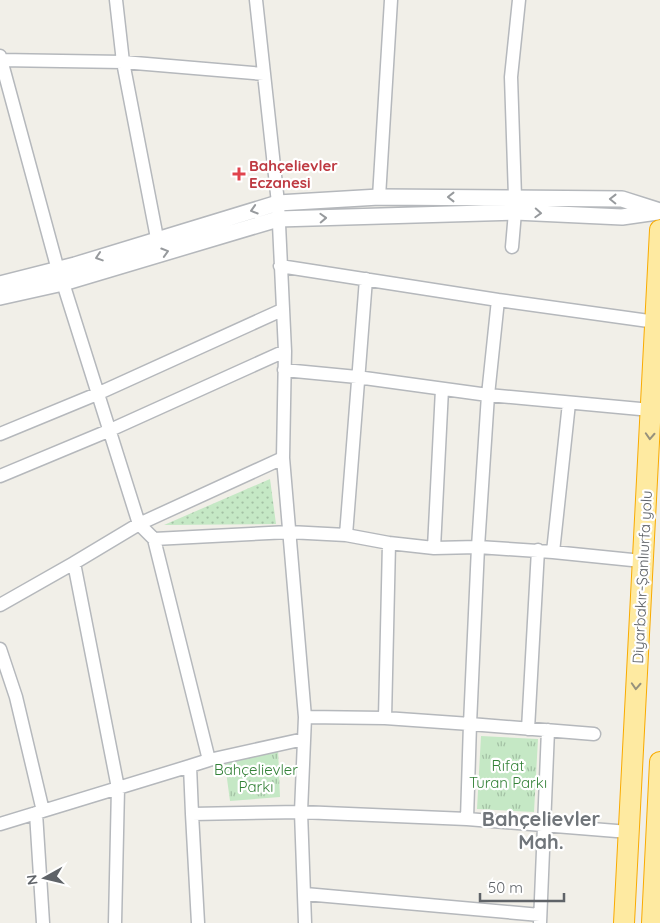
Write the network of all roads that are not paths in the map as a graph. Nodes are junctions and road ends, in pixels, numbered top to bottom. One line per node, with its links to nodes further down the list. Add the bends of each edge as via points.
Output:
1 (116, 0): 6 (street)
2 (256, 0): 7 (street)
3 (391, 0): 8 (street)
4 (519, 0): 10 (street, via 510,77)
5 (0, 59): 6 (street); 17 (street)
6 (123, 62): 7 (street); 14 (street)
7 (264, 74): 9 (street)
8 (379, 197): 9 (street); 10 (street, one-way to 8)
9 (278, 203): 12 (street); 14 (street, one-way to 14)
10 (515, 204): 11 (street, via 622,199); 12 (street, one-way to 10); 15 (street)
11 (660, 211)
12 (278, 219): 16 (street); 17 (street, one-way to 12)
13 (660, 230): 23 (highway, Diyarbakır-Şanlıurfa yolu)
14 (157, 238): 17 (street, one-way to 17)
15 (512, 247)
16 (280, 266): 18 (street); 22 (street)
17 (60, 277): 19 (street); 20 (street); 28 (street)
18 (366, 280): 21 (street); 26 (street)
19 (0, 284)
20 (0, 297)
21 (498, 300): 23 (street); 29 (street)
22 (282, 310): 24 (street); 28 (street)
23 (656, 322): 31 (highway, Diyarbakır-Şanlıurfa yolu)
24 (285, 351): 25 (street); 32 (street)
25 (284, 370): 26 (street); 34 (street)
26 (357, 377): 27 (street); 38 (street)
27 (442, 389): 29 (street); 42 (street)
28 (97, 394): 32 (street); 33 (street)
29 (488, 395): 30 (street); 41 (street)
30 (569, 403): 31 (street); 44 (street)
31 (651, 410): 45 (highway, Diyarbakır-Şanlıurfa yolu, one-way to 45)
32 (108, 431): 35 (street); 36 (street)
33 (0, 434)
34 (283, 458): 36 (street); 37 (street)
35 (0, 476)
36 (139, 524): 39 (street); 46 (street)
37 (289, 532): 38 (street); 39 (street); 49 (street)
38 (346, 535): 40 (street)
39 (154, 538): 56 (street)
40 (388, 543): 42 (street); 50 (street)
41 (478, 547): 42 (street); 43 (street); 51 (street)
42 (434, 548)
43 (538, 550): 44 (street); 52 (street)
44 (553, 552): 45 (street)
45 (642, 561): 66 (highway, Diyarbakır-Şanlıurfa yolu, one-way to 66)
46 (74, 562): 47 (street); 59 (street)
47 (0, 605)
48 (0, 649): 60 (street, via 16,697)
49 (305, 717): 50 (street); 55 (street)
50 (385, 718): 51 (street)
51 (470, 724): 52 (street); 63 (street)
52 (528, 729): 53 (street)
53 (548, 730): 54 (street); 65 (street)
54 (594, 734)
55 (304, 739): 56 (street); 61 (street)
56 (209, 760): 58 (street)
57 (660, 762): 74 (highway)
58 (190, 766): 59 (street); 62 (street)
59 (118, 788): 60 (street); 70 (street)
60 (39, 812): 64 (street); 69 (street)
61 (301, 812): 62 (street); 63 (street); 67 (street)
62 (192, 814): 71 (street)
63 (467, 818): 65 (street)
64 (0, 824)
65 (544, 826): 66 (street); 68 (street)
66 (628, 832): 73 (highway, Diyarbakır-Şanlıurfa yolu)
67 (305, 894): 68 (street); 72 (street)
68 (540, 919)
69 (43, 923)
70 (115, 923)
71 (198, 923)
72 (305, 923)
73 (624, 923)
74 (652, 923)

